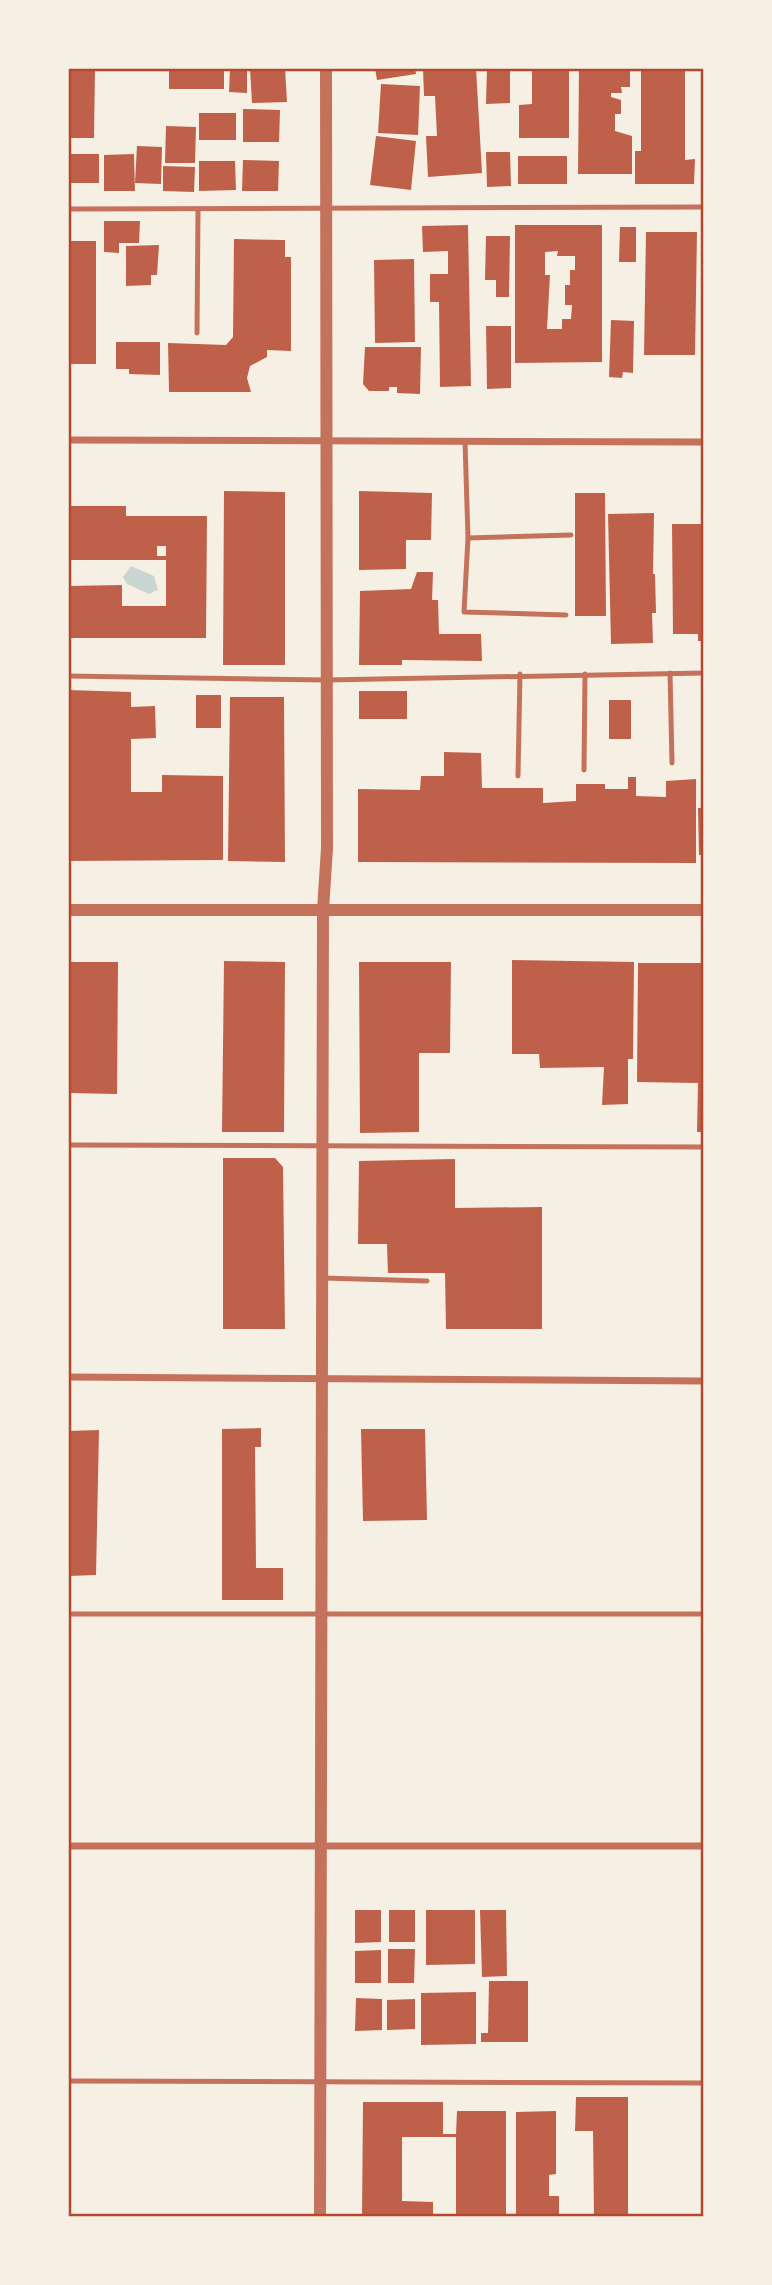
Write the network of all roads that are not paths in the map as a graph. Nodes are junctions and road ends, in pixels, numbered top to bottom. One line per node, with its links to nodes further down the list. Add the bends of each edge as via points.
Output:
1 (326, 68): 4 (street)
2 (704, 207): 4 (lane)
3 (68, 209): 5 (lane)
4 (326, 209): 5 (lane); 8 (street)
5 (198, 210): 6 (lane)
6 (197, 333)
7 (68, 440): 8 (street)
8 (326, 440): 9 (street); 19 (street)
9 (465, 441): 10 (street); 12 (lane)
10 (704, 442)
11 (570, 536): 12 (lane)
12 (468, 538): 13 (lane, via 464,612)
13 (566, 615)
14 (670, 673): 15 (lane); 17 (lane); 20 (lane)
15 (704, 673)
16 (520, 674): 17 (lane); 19 (lane); 22 (lane)
17 (585, 674): 21 (lane)
18 (68, 676): 19 (lane)
19 (326, 680): 24 (street)
20 (672, 763)
21 (584, 770)
22 (518, 776)
23 (68, 910): 24 (street)
24 (323, 910): 25 (street); 27 (street)
25 (704, 910)
26 (68, 1145): 27 (lane)
27 (324, 1145): 28 (lane); 29 (street)
28 (704, 1147)
29 (323, 1278): 30 (lane); 32 (street)
30 (427, 1281)
31 (68, 1377): 32 (street)
32 (322, 1378): 33 (street); 35 (street)
33 (704, 1381)
34 (68, 1614): 35 (lane)
35 (320, 1614): 36 (lane); 38 (street)
36 (704, 1614)
37 (68, 1846): 38 (street)
38 (320, 1846): 39 (street); 41 (street)
39 (704, 1846)
40 (68, 2081): 41 (lane)
41 (320, 2082): 42 (lane); 43 (street)
42 (704, 2083)
43 (320, 2217)

